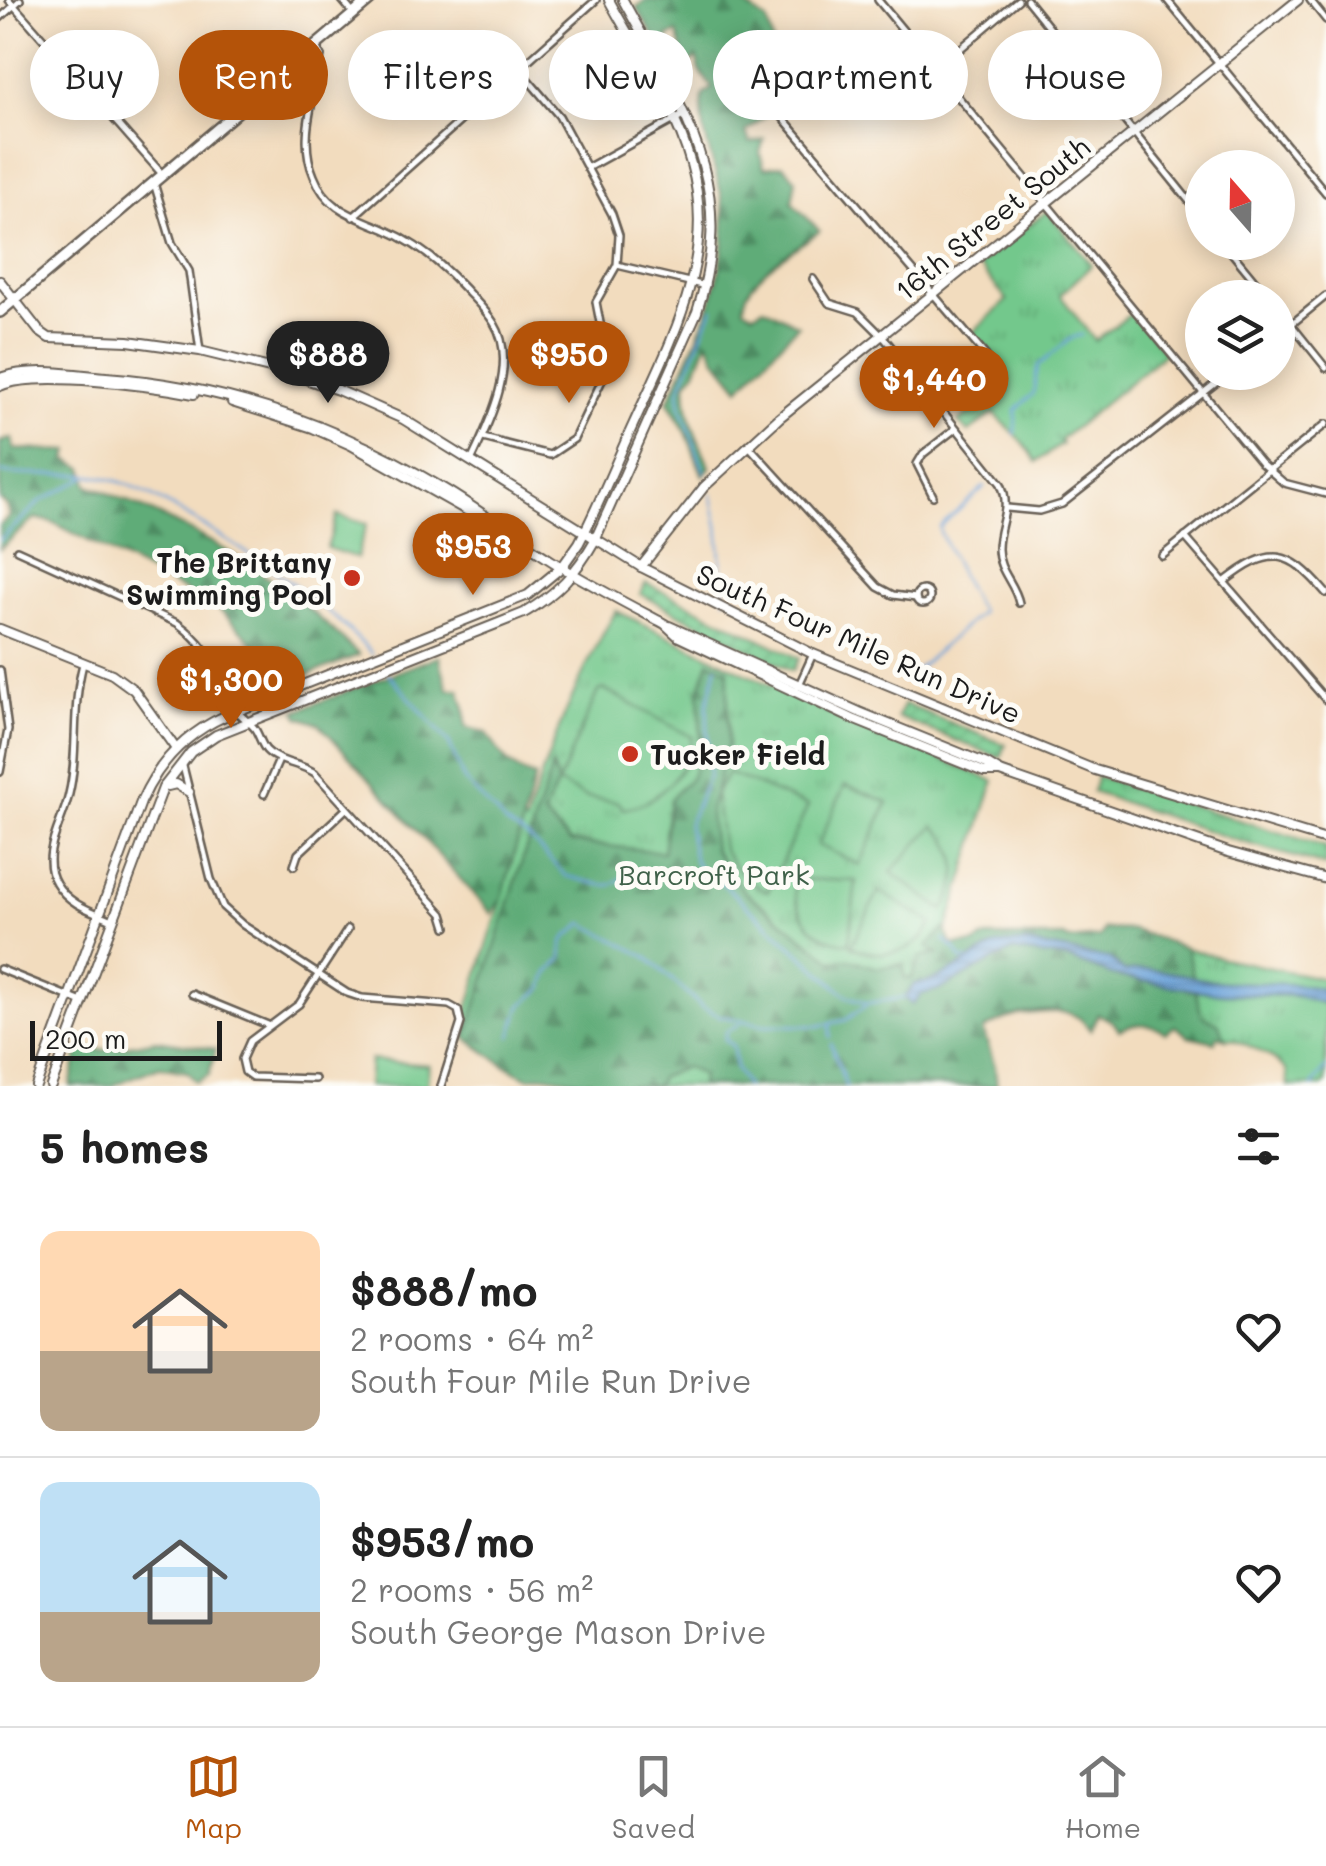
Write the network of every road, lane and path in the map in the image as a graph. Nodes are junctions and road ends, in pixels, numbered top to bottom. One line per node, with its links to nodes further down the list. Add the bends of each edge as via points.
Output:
1 (342, 0): 13 (street)
2 (370, 0): 13 (main road)
3 (596, 0): 21 (street)
4 (609, 0): 16 (main road)
5 (623, 0): 17 (main road)
6 (878, 0): 18 (street)
7 (1018, 0): 20 (street)
8 (1027, 0): 32 (street)
9 (1167, 0): 22 (street)
10 (1298, 0): 22 (main road, 16th Street South)
11 (1310, 0): 15 (street)
12 (14, 2): 14 (street); 34 (street)
13 (354, 14): 19 (main road)
14 (0, 18)
15 (1326, 20)
16 (625, 30)
17 (639, 30)
18 (902, 30)
19 (328, 36)
20 (968, 42)
21 (529, 59)
22 (1220, 63): 32 (main road, 16th Street South); 36 (street)
23 (529, 80): 33 (street, via 560,116)
24 (968, 109): 38 (street)
25 (229, 120): 34 (main road)
26 (309, 120): 39 (street, via 311,167 324,196)
27 (461, 120): 39 (street)
28 (672, 120): 33 (street)
29 (674, 120): 45 (main road, via 698,196)
30 (688, 120): 46 (main road, via 712,204)
31 (785, 120): 47 (street)
32 (1133, 133): 37 (street); 38 (main road, 16th Street South)
33 (587, 168): 41 (street, via 619,235)
34 (163, 175): 35 (main road)
35 (154, 183): 49 (main road); 54 (street, via 172,244 190,271)
36 (1326, 192)
37 (1185, 196)
38 (1048, 202): 47 (main road, 16th Street South); 60 (street)
39 (354, 217): 65 (street, via 419,248 494,323 503,359)
40 (1238, 260): 43 (street)
41 (616, 264): 45 (street); 65 (street, via 596,302 605,374 574,439 550,455)
42 (812, 280): 53 (street, via 829,302 858,312)
43 (1255, 280)
44 (0, 281): 49 (main road, South Four Mile Run Drive)
45 (693, 284): 46 (street); 61 (main road)
46 (706, 286): 62 (main road)
47 (933, 294): 53 (main road, 16th Street South); 55 (street)
48 (1326, 296): 51 (street)
49 (15, 300): 50 (main road); 54 (main road, South Four Mile Run Drive, via 49,338)
50 (0, 312)
51 (1295, 321)
52 (1295, 329): 56 (street)
53 (883, 336): 64 (street); 66 (main road, 16th Street South)
54 (200, 352): 67 (main road, South Four Mile Run Drive, via 338,390)
55 (986, 356)
56 (1326, 368)
57 (0, 378): 72 (main road, via 127,378 266,406 390,458)
58 (0, 386): 72 (main road, via 23,380 117,383 244,406 351,444)
59 (1207, 390): 60 (street)
60 (1204, 392): 68 (street); 71 (street, via 1062,504 1039,511)
61 (646, 397): 62 (main road); 73 (main road)
62 (657, 402): 75 (main road)
63 (1326, 424): 68 (street)
64 (954, 429): 70 (street, via 918,464); 71 (street, via 1002,484)
65 (482, 438): 67 (street)
66 (748, 445): 79 (main road, 16th Street South, via 695,498); 83 (street, via 878,588)
67 (470, 461): 73 (main road, South Four Mile Run Drive)
68 (1268, 470): 69 (street, via 1295,488); 74 (street)
69 (1326, 494)
70 (933, 496)
71 (1007, 508): 84 (street, via 998,551)
72 (500, 528): 78 (main road)
73 (584, 533): 75 (main road, South Four Mile Run Drive); 78 (main road)
74 (1185, 537): 77 (street); 81 (street)
75 (596, 540): 79 (main road, South Four Mile Run Drive); 80 (main road)
76 (16, 550): 92 (street, via 177,623 204,647)
77 (1162, 556)
78 (562, 567): 80 (main road); 92 (main road, via 528,596)
79 (642, 567): 86 (main road, South Four Mile Run Drive)
80 (574, 574): 89 (main road, via 679,637); 93 (main road, via 524,613)
81 (1224, 582): 82 (street, via 1249,562 1279,557 1308,571); 91 (street)
82 (1326, 593)
83 (916, 598)
84 (1019, 603)
85 (0, 630): 87 (main road)
86 (813, 654): 89 (street); 102 (main road, South Four Mile Run Drive, via 1095,770)
87 (83, 664): 94 (main road, via 134,690); 105 (street, via 71,790 50,862 69,900)
88 (0, 670): 90 (street)
89 (797, 689): 104 (main road, via 984,772)
90 (3, 697): 97 (street, via 8,730)
91 (1326, 700)
92 (236, 711): 93 (street); 94 (main road)
93 (247, 722): 95 (street); 96 (main road)
94 (176, 748): 96 (main road); 105 (main road, via 147,789)
95 (279, 760): 100 (street); 101 (street, via 315,773)
96 (182, 762): 98 (main road); 99 (street)
97 (0, 772)
98 (164, 786): 99 (main road); 106 (main road)
99 (189, 792): 110 (street, via 223,907)
100 (264, 794)
101 (346, 809): 103 (street, via 298,854); 107 (street, via 443,914)
102 (1326, 840)
103 (294, 866)
104 (1326, 878)
105 (100, 914): 106 (street); 112 (main road)
106 (114, 920): 113 (main road)
107 (447, 927)
108 (348, 930): 110 (street)
109 (0, 969): 112 (street)
110 (318, 974): 114 (street, via 300,1004); 118 (street, via 362,998 458,1010 461,1023)
111 (192, 994): 114 (street)
112 (70, 996): 113 (street); 116 (main road)
113 (82, 1002): 117 (main road)
114 (269, 1026): 115 (street, via 250,1041 242,1059 248,1076)
115 (314, 1080)
116 (36, 1086)
117 (51, 1086)
118 (441, 1086)

